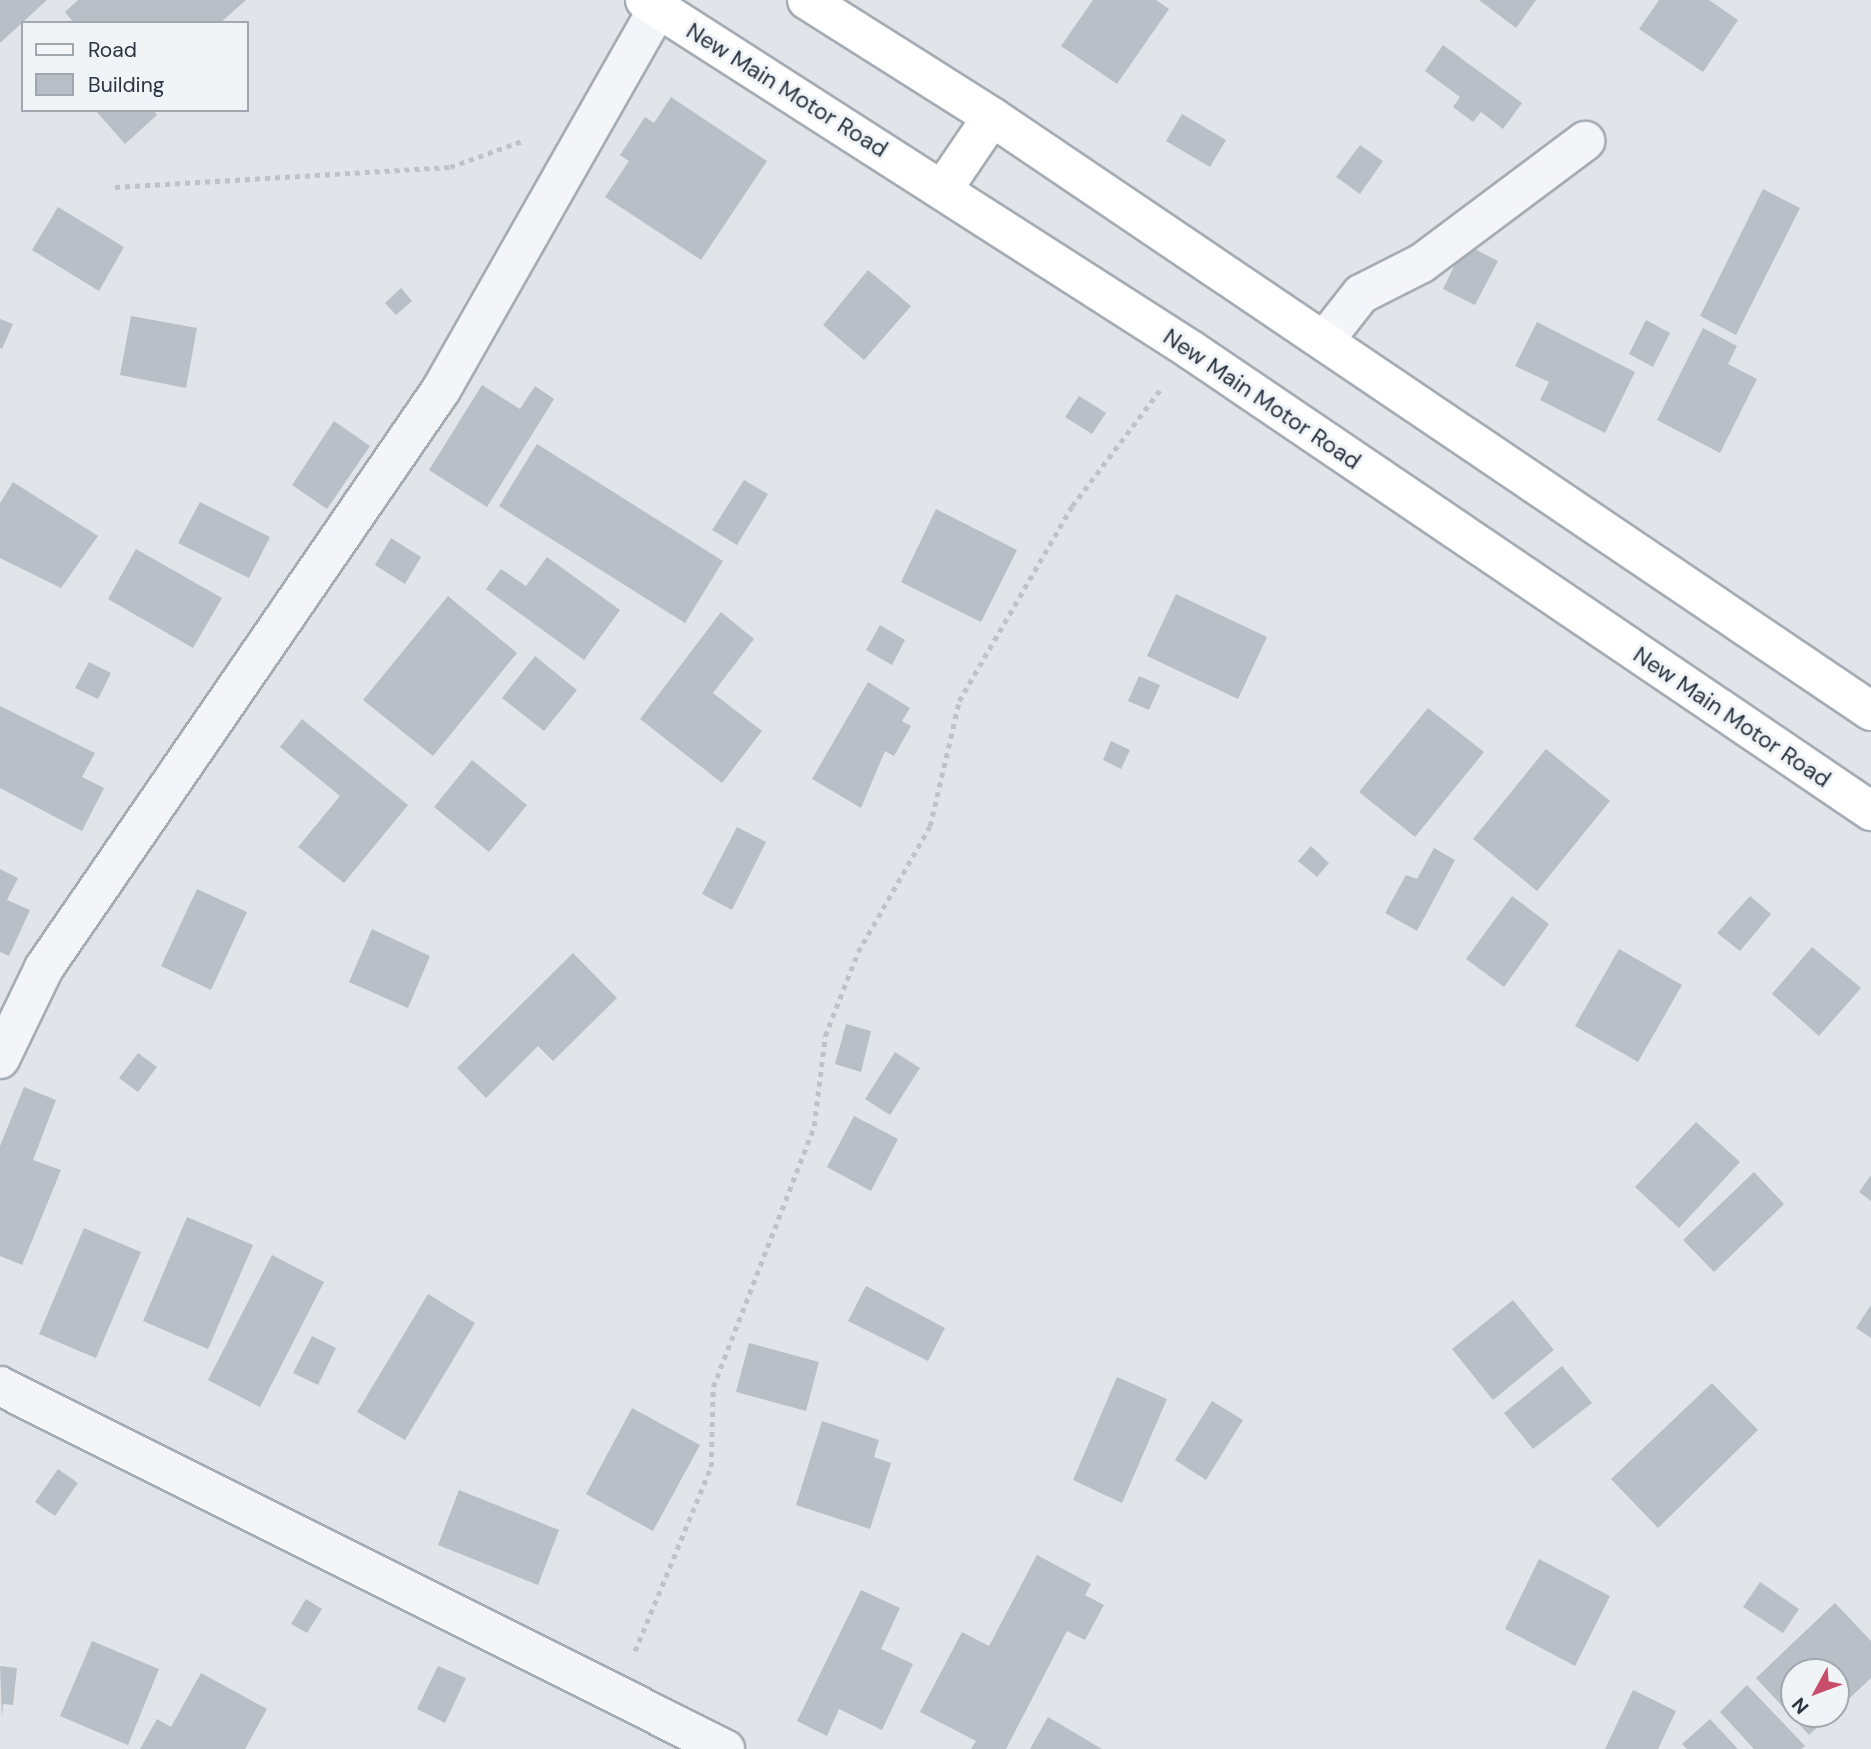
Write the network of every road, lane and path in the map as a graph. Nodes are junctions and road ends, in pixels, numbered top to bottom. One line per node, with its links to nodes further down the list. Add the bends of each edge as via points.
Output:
1 (807, 0): 4 (highway)
2 (651, 4): 3 (street); 7 (highway, New Main Motor Road)
3 (596, 116): 6 (path, via 450,167); 12 (street, via 441,390 44,968)
4 (992, 117): 7 (highway); 8 (highway)
5 (1585, 141): 8 (street, via 1422,263 1361,294)
6 (115, 187)
7 (943, 189): 9 (highway, New Main Motor Road)
8 (1324, 341): 10 (highway)
9 (1191, 350): 11 (highway, New Main Motor Road); 14 (path, via 1072,506 959,701 930,826 858,952 825,1036 814,1126 713,1387 711,1466)
10 (1871, 711)
11 (1871, 811)
12 (0, 1059)
13 (0, 1386): 14 (street)
14 (618, 1690): 15 (street)
15 (725, 1749)

